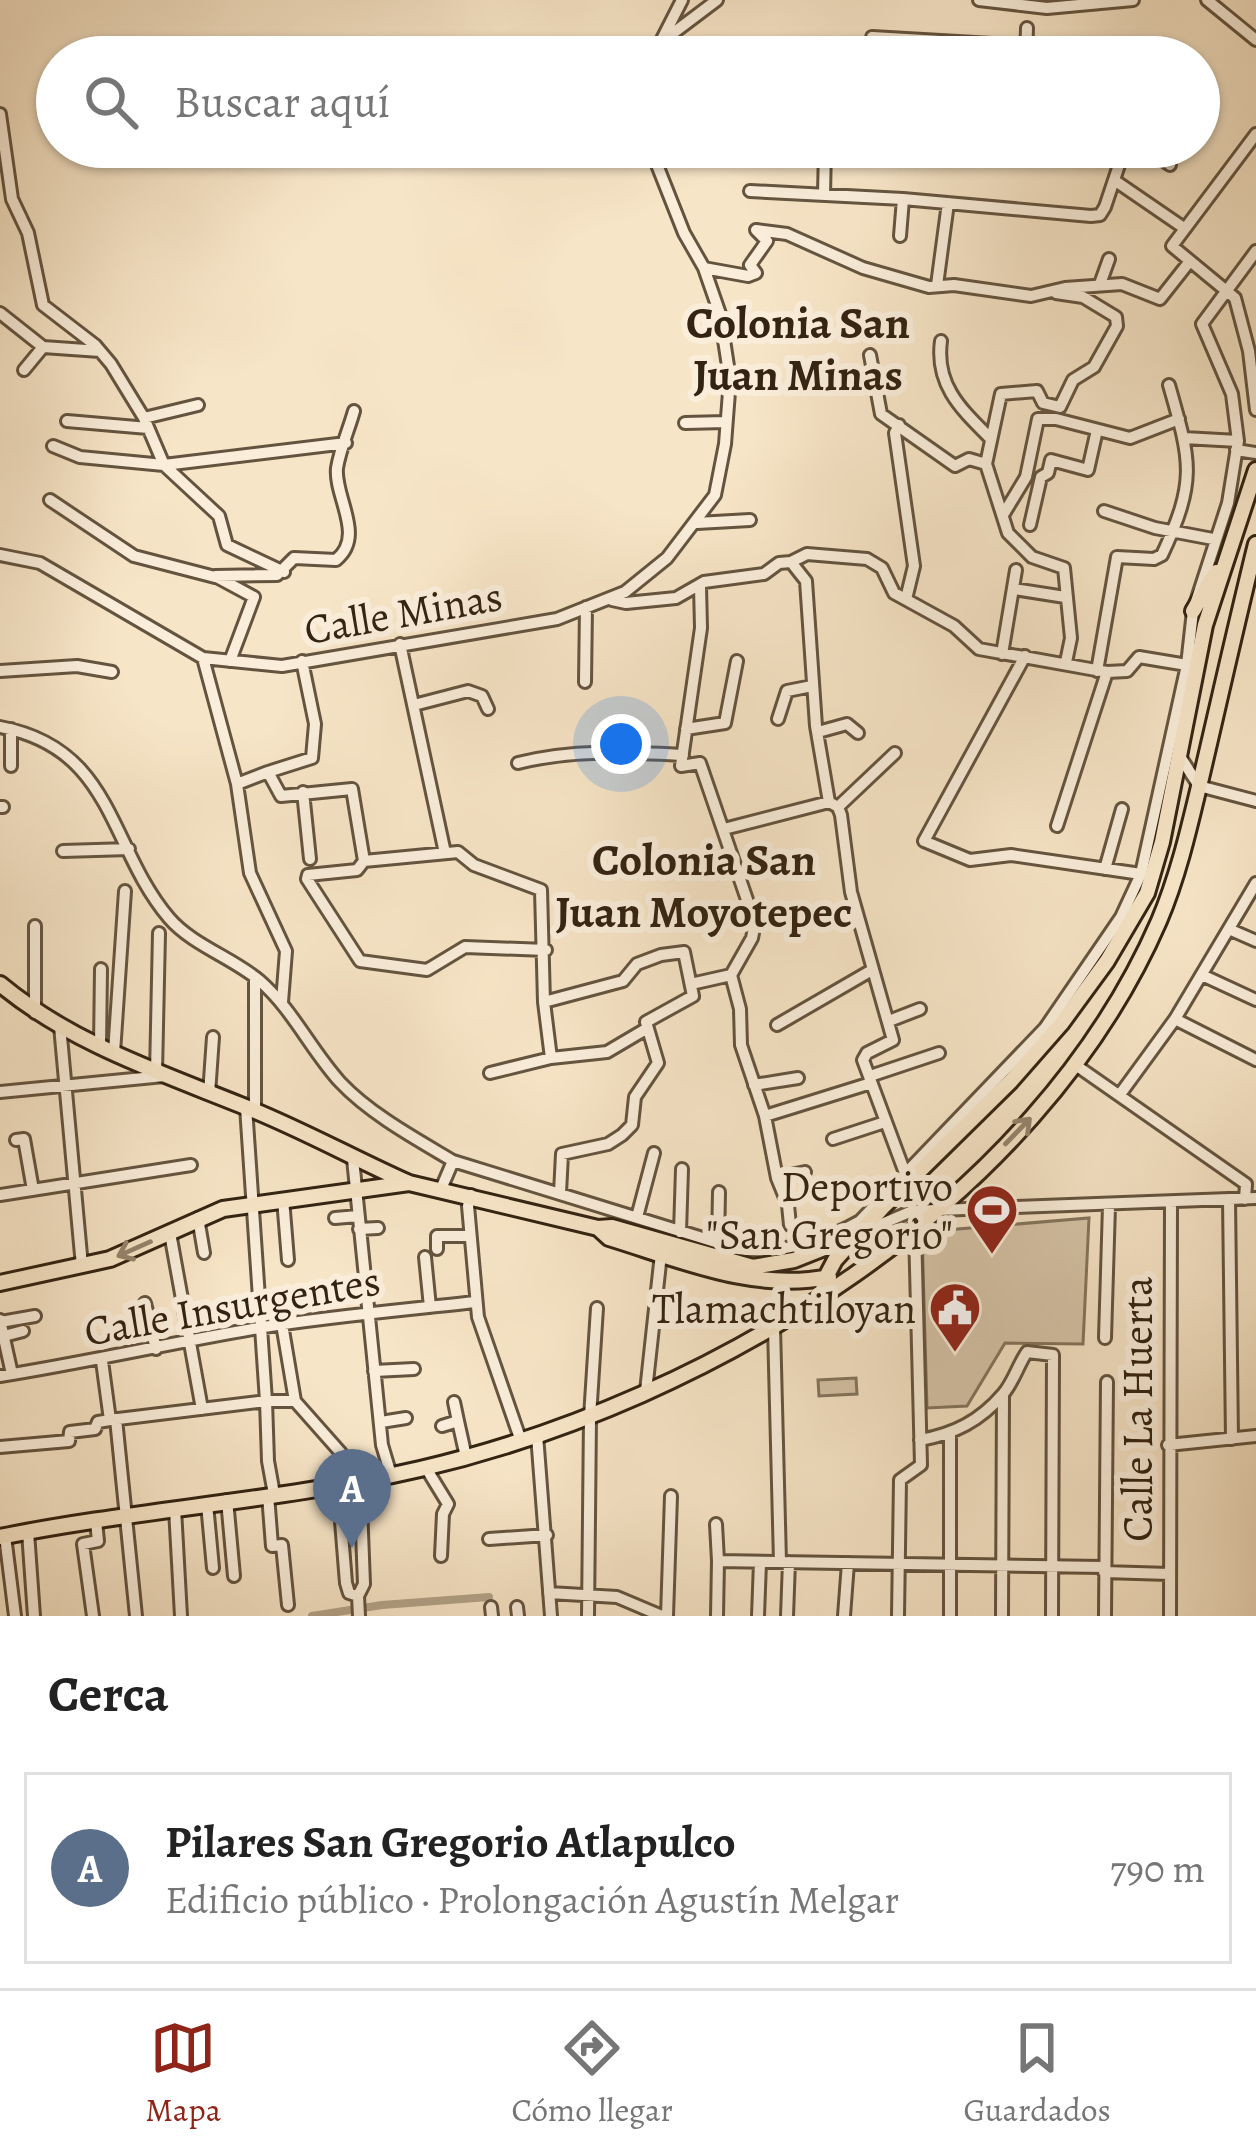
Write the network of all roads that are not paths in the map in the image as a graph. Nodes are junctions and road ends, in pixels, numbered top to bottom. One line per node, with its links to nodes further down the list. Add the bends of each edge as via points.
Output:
1 (682, 0): 7 (street)
2 (717, 0): 8 (street)
3 (980, 0): 4 (street, via 1047,8)
4 (1133, 0)
5 (1207, 0): 10 (street)
6 (1028, 28): 9 (street)
7 (664, 36)
8 (669, 36)
9 (1027, 36)
10 (1256, 40)
11 (0, 115): 19 (street)
12 (1256, 134): 22 (street)
13 (658, 168): 27 (street)
14 (825, 168): 18 (street)
15 (1118, 168): 16 (street)
16 (1114, 180): 21 (street, via 1100,215); 22 (street)
17 (750, 191): 18 (street)
18 (824, 194): 20 (street)
19 (6, 199): 35 (street, via 28,233 43,304)
20 (903, 199): 21 (street); 23 (street)
21 (948, 203): 29 (street)
22 (1184, 228): 26 (street, via 1172,246)
23 (900, 236)
24 (1256, 251): 30 (street)
25 (1108, 259): 28 (street)
26 (1190, 261): 28 (street, via 1164,298); 30 (street)
27 (704, 268): 29 (street, via 756,273 750,265 767,241 757,230); 47 (street, via 727,355)
28 (1100, 284): 31 (street)
29 (938, 285): 31 (street)
30 (1225, 289): 37 (street); 38 (street, via 1202,324)
31 (1053, 292): 44 (street, via 1093,302 1118,322)
32 (0, 314): 34 (street)
33 (941, 341): 52 (street, via 952,400)
34 (44, 347): 35 (street); 39 (street)
35 (100, 351): 48 (street)
36 (870, 356): 50 (street, via 879,410)
37 (1253, 358): 38 (street); 42 (street)
38 (1222, 365): 56 (street)
39 (24, 370)
40 (1169, 385): 45 (street)
41 (198, 405): 48 (street)
42 (1256, 410)
43 (355, 411): 54 (street)
44 (1058, 413): 51 (street); 52 (street, via 1037,391 1005,392); 63 (street, via 1036,422 1024,484)
45 (1179, 419): 51 (street, via 1130,437); 53 (street)
46 (67, 421): 48 (street)
47 (726, 422): 49 (street); 65 (street, via 715,494)
48 (146, 423): 59 (street)
49 (685, 423)
50 (899, 425): 58 (street, via 955,466 969,459); 79 (street, via 914,566)
51 (1097, 430): 66 (street, via 1088,470 1051,460)
52 (990, 438): 58 (street)
53 (1184, 438): 56 (street); 67 (street, via 1188,491)
54 (346, 442): 59 (street); 74 (street, via 337,468 345,551 336,560 295,558)
55 (53, 446): 59 (street, via 80,457)
56 (1237, 446): 57 (street); 68 (street)
57 (1256, 453)
58 (986, 464): 63 (street)
59 (164, 465): 74 (street, via 219,516 227,545)
60 (1256, 470): 70 (main road)
61 (50, 500): 75 (street, via 134,556)
62 (1105, 511): 67 (street)
63 (1003, 515): 78 (street, via 1008,533 1032,557 1064,568)
64 (750, 520): 65 (street)
65 (697, 523): 80 (street)
66 (1030, 525)
67 (1173, 532): 68 (street); 93 (street, via 1158,559 1117,557)
68 (1213, 539): 82 (street)
69 (1256, 544): 100 (main road)
70 (1230, 547): 82 (main road); 98 (main road)
71 (0, 555): 86 (street, via 40,563)
72 (791, 562): 76 (street); 79 (street, via 807,554 867,559); 96 (street, via 806,580)
73 (1016, 570): 77 (street)
74 (284, 572): 75 (street)
75 (214, 577): 87 (street, via 254,597)
76 (700, 586): 80 (street, via 669,600); 103 (street)
77 (1014, 589): 78 (street); 84 (street)
78 (1064, 597): 90 (street, via 1072,638)
79 (906, 599): 84 (street, via 980,649)
80 (612, 600): 81 (street, Calle Minas)
81 (586, 607): 83 (street, Calle Minas, via 557,619); 95 (street)
82 (1193, 611): 91 (street)
83 (400, 644): 88 (street, Calle Minas); 97 (street)
84 (1002, 654): 85 (street)
85 (1025, 656): 90 (street); 125 (street, via 924,836 928,846 970,860 1011,856)
86 (203, 658): 87 (street, Calle Minas); 112 (street)
87 (230, 661): 88 (street, Calle Minas)
88 (302, 661): 111 (street, via 312,758)
89 (737, 661): 103 (street, via 725,724)
90 (1066, 662): 93 (street)
91 (1187, 665): 93 (street, via 1139,657 1127,671); 126 (street)
92 (0, 671): 94 (street)
93 (1102, 671): 118 (street)
94 (112, 672)
95 (585, 682)
96 (812, 686): 101 (street, via 788,691); 104 (street)
97 (414, 705): 99 (street, via 468,691); 122 (street)
98 (1189, 708): 100 (main road); 108 (main road)
99 (488, 709)
100 (1215, 717): 113 (main road)
101 (778, 719)
102 (6, 728): 110 (street); 120 (street, via 79,764)
103 (686, 729): 106 (street)
104 (818, 732): 105 (street, via 847,724); 116 (street)
105 (858, 733)
106 (683, 754): 109 (street, via 554,754); 119 (street, via 681,766 700,763)
107 (895, 754): 116 (street)
108 (1179, 755): 113 (street); 200 (main road, via 1147,892 1107,961 1039,1051)
109 (518, 764)
110 (11, 766)
111 (268, 772): 112 (street); 114 (street, via 280,796)
112 (237, 784): 142 (street, via 250,873 287,958)
113 (1198, 787): 115 (street); 156 (main road, via 1161,916)
114 (303, 793): 123 (street); 124 (street, via 352,789)
115 (1256, 801)
116 (833, 805): 119 (street); 135 (street)
117 (1122, 809): 125 (street)
118 (1057, 826)
119 (724, 829): 136 (street, via 755,923)
120 (128, 849): 121 (street); 138 (street, via 172,922)
121 (63, 850)
122 (445, 853): 124 (street); 133 (street, via 542,890)
123 (310, 859)
124 (364, 860): 133 (street, via 358,870 307,879 360,961 428,970 466,947)
125 (1105, 869): 126 (street)
126 (1141, 874): 177 (street, via 1045,1028)
127 (1256, 884): 130 (street)
128 (125, 891): 152 (street)
129 (34, 926): 145 (street)
130 (1232, 930): 132 (street); 137 (street)
131 (159, 934): 158 (street)
132 (1256, 941)
133 (546, 950): 143 (street)
134 (101, 969): 152 (street)
135 (872, 970): 147 (street); 148 (street)
136 (731, 975): 140 (street); 161 (street)
137 (1202, 975): 141 (street); 146 (street)
138 (255, 977): 142 (street); 166 (street)
139 (0, 984): 145 (main road)
140 (692, 984): 143 (street, via 684,952 637,964 623,982); 150 (street, via 693,996)
141 (1256, 1000)
142 (282, 1002): 173 (street, via 343,1085)
143 (544, 1002): 154 (street)
144 (920, 1009): 147 (street)
145 (35, 1013): 149 (main road)
146 (1175, 1019): 155 (street); 165 (street)
147 (889, 1021): 160 (street, via 892,1044 864,1056)
148 (777, 1025)
149 (60, 1026): 152 (main road); 162 (street)
150 (646, 1029): 154 (street, via 607,1052); 185 (street, via 658,1063 635,1097 632,1125 616,1141 562,1154)
151 (213, 1037): 164 (street)
152 (107, 1050): 158 (main road)
153 (939, 1054): 160 (street)
154 (551, 1058): 157 (street)
155 (1256, 1060)
156 (1077, 1066): 165 (street); 194 (main road, one-way to 156)
157 (490, 1073)
158 (160, 1075): 162 (street); 164 (main road)
159 (798, 1078): 161 (street)
160 (870, 1080): 167 (street); 168 (street)
161 (754, 1085): 167 (street)
162 (66, 1087): 163 (street); 179 (street)
163 (0, 1093)
164 (209, 1094): 166 (main road)
165 (1121, 1094): 190 (street, via 1246,1184)
166 (251, 1109): 172 (main road); 192 (street)
167 (765, 1116): 178 (street)
168 (885, 1122): 170 (street); 177 (street)
169 (16, 1139): 182 (street, via 24,1139)
170 (833, 1139)
171 (654, 1153): 195 (street)
172 (353, 1159): 180 (main road); 183 (street)
173 (453, 1162): 181 (street); 185 (street)
174 (191, 1165): 179 (street)
175 (682, 1169): 204 (street)
176 (805, 1172): 178 (street)
177 (904, 1173): 200 (street)
178 (777, 1178): 199 (street)
179 (75, 1184): 182 (street); 214 (street)
180 (409, 1184): 181 (main road); 183 (main road)
181 (441, 1189): 187 (main road)
182 (33, 1190): 186 (street)
183 (354, 1191): 188 (main road); 198 (street)
184 (719, 1192): 207 (street)
185 (560, 1193): 195 (street)
186 (0, 1195)
187 (471, 1196): 202 (main road); 206 (street)
188 (283, 1199): 192 (main road); 212 (street)
189 (1229, 1199): 190 (street); 191 (street); 253 (street)
190 (1251, 1199)
191 (1171, 1202): 193 (street); 256 (street, Calle La Huerta)
192 (250, 1204): 196 (main road); 227 (street)
193 (1109, 1206): 194 (street); 230 (street)
194 (934, 1213): 200 (street, via 912,1211); 203 (main road)
195 (637, 1216): 204 (street)
196 (198, 1218): 205 (main road); 209 (street)
197 (335, 1218): 198 (street)
198 (358, 1223): 201 (street); 222 (street)
199 (790, 1225)
200 (862, 1227): 202 (main road, via 794,1260 753,1267); 207 (street, via 779,1250); 215 (main road)
201 (378, 1228)
202 (598, 1228): 210 (main road)
203 (915, 1229): 213 (main road); 254 (street)
204 (680, 1232): 207 (street)
205 (170, 1233): 214 (main road, one-way to 214); 231 (street)
206 (470, 1237): 208 (street, via 437,1236); 218 (street)
207 (718, 1244)
208 (437, 1249)
209 (204, 1253)
210 (661, 1254): 215 (main road, via 749,1279); 238 (street)
211 (424, 1257): 220 (street)
212 (288, 1260)
213 (866, 1263): 215 (main road); 217 (main road)
214 (82, 1266): 216 (main road)
215 (826, 1277): 217 (main road)
216 (0, 1283)
217 (821, 1298): 226 (main road)
218 (475, 1302): 220 (street, Calle Insurgentes); 255 (street)
219 (146, 1303): 232 (street)
220 (430, 1307): 222 (street, Calle Insurgentes)
221 (598, 1308): 244 (street)
222 (368, 1312): 225 (street, Calle Insurgentes); 235 (street)
223 (35, 1316): 224 (street)
224 (0, 1321): 229 (street)
225 (283, 1324): 227 (street, Calle Insurgentes); 241 (street)
226 (774, 1327): 238 (main road); 277 (street)
227 (260, 1328): 231 (street, Calle Insurgentes); 240 (street)
228 (23, 1331): 229 (street)
229 (4, 1336): 236 (street)
230 (1106, 1338)
231 (192, 1341): 232 (street, Calle Insurgentes); 243 (street)
232 (156, 1349): 233 (street, Calle Insurgentes)
233 (102, 1360): 236 (street, Calle Insurgentes); 246 (street)
234 (414, 1369): 235 (street)
235 (374, 1371): 248 (street)
236 (6, 1375)
237 (1106, 1382): 284 (street)
238 (646, 1391): 244 (main road)
239 (1003, 1395): 250 (street); 281 (street); 282 (street, via 1028,1352 1055,1359)
240 (266, 1401): 241 (street); 243 (street); 262 (street)
241 (295, 1401): 261 (street, via 341,1453)
242 (454, 1402): 247 (street)
243 (202, 1409): 246 (street)
244 (590, 1417): 251 (main road); 290 (street)
245 (406, 1418): 248 (street)
246 (113, 1420): 257 (street, via 70,1432 69,1441); 267 (street)
247 (458, 1421): 249 (street); 258 (street)
248 (381, 1422): 260 (street)
249 (442, 1426)
250 (950, 1435): 254 (street); 280 (street)
251 (537, 1436): 255 (main road); 271 (street)
252 (1256, 1436): 253 (street)
253 (1232, 1439): 256 (street)
254 (920, 1440): 279 (street, via 921,1465 900,1480)
255 (521, 1441): 258 (main road)
256 (1168, 1445): 287 (street, Calle La Huerta)
257 (0, 1447)
258 (466, 1457): 259 (main road)
259 (426, 1468): 260 (main road); 274 (street, via 448,1504)
260 (391, 1475): 261 (main road)
261 (348, 1482): 262 (main road); 285 (street); 286 (street)
262 (271, 1494): 264 (main road); 292 (street, via 272,1546 282,1546)
263 (671, 1496): 301 (street)
264 (227, 1500): 265 (main road); 288 (street)
265 (207, 1504): 266 (main road); 283 (street)
266 (175, 1509): 267 (main road); 297 (street)
267 (127, 1516): 268 (main road); 296 (street)
268 (96, 1521): 270 (main road); 295 (street, via 98,1541 83,1544)
269 (716, 1524): 275 (street)
270 (28, 1532): 272 (main road); 294 (street)
271 (547, 1535): 273 (street); 289 (street)
272 (2, 1537): 293 (street)
273 (489, 1539)
274 (441, 1556)
275 (718, 1561): 276 (street); 302 (street)
276 (760, 1562): 277 (street); 303 (street)
277 (784, 1562): 278 (street); 304 (street)
278 (848, 1563): 279 (street); 305 (street)
279 (898, 1565): 280 (street); 306 (street)
280 (951, 1566): 281 (street); 307 (street)
281 (1003, 1566): 282 (street); 308 (street)
282 (1053, 1567): 284 (street); 309 (street)
283 (212, 1568)
284 (1104, 1570): 287 (street); 310 (street)
285 (364, 1571): 286 (street, via 357,1579); 291 (street)
286 (346, 1574): 291 (street, via 349,1593)
287 (1169, 1574): 311 (street, Calle La Huerta)
288 (234, 1576)
289 (549, 1593): 290 (street); 299 (street)
290 (588, 1594): 300 (street); 301 (street)
291 (358, 1597): 298 (street)
292 (288, 1605)
293 (14, 1616)
294 (34, 1616)
295 (93, 1616)
296 (136, 1616)
297 (181, 1616)
298 (359, 1616)
299 (550, 1616)
300 (588, 1616)
301 (664, 1616)
302 (717, 1616)
303 (758, 1616)
304 (788, 1616)
305 (844, 1616)
306 (898, 1616)
307 (950, 1616)
308 (1002, 1616)
309 (1052, 1616)
310 (1105, 1616)
311 (1170, 1616)

